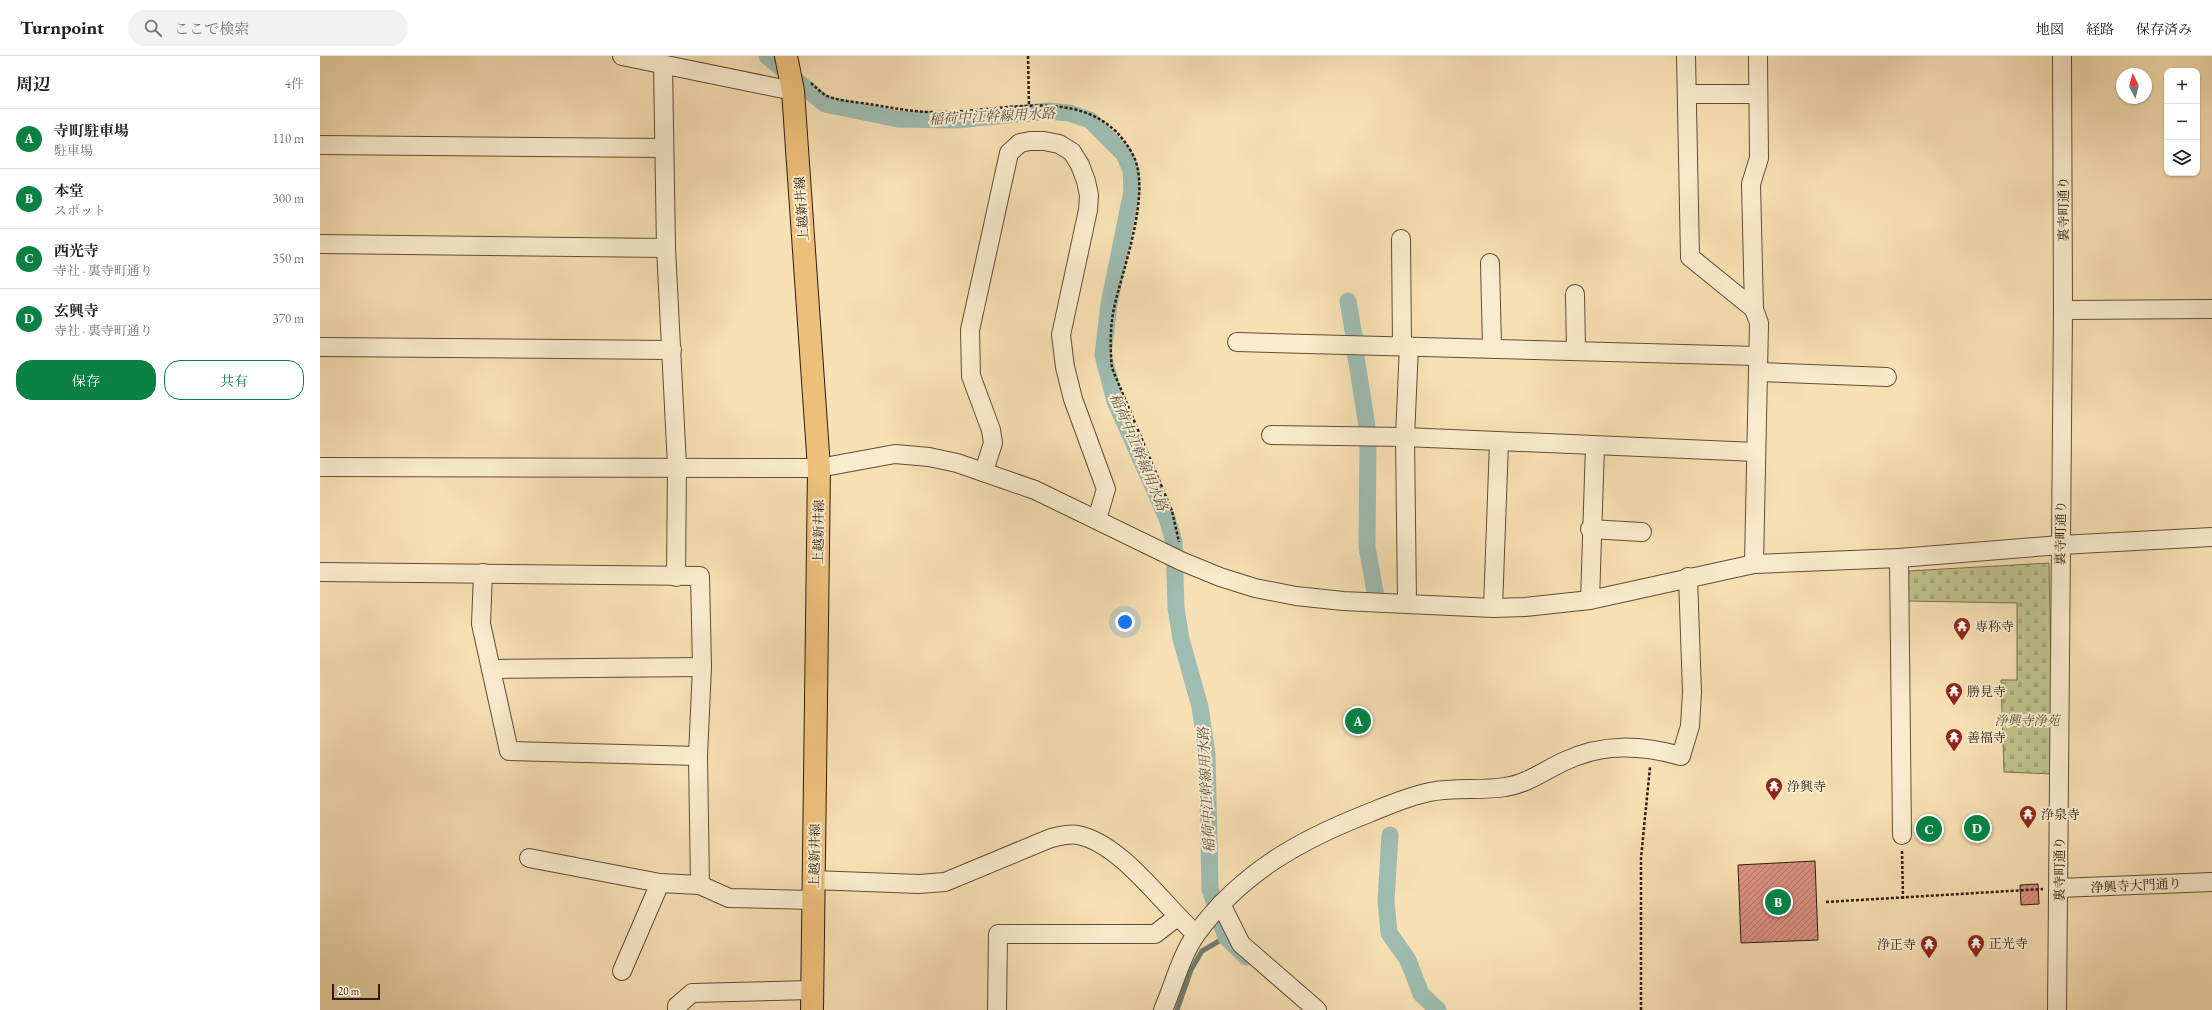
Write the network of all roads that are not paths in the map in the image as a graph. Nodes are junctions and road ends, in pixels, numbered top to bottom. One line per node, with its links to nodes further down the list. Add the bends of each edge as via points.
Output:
1 (622, 56): 7 (street)
2 (786, 56): 8 (main road, 上越新井線)
3 (1686, 56): 9 (street)
4 (1758, 56): 10 (street)
5 (2062, 56): 20 (street, 裏寺町通り)
6 (684, 62): 7 (street); 8 (street)
7 (663, 65): 12 (street)
8 (801, 86): 36 (main road, 上越新井線)
9 (1686, 94): 10 (street); 18 (street, via 1690,257)
10 (1758, 94): 18 (street, via 1759,158 1751,184)
11 (320, 145): 12 (street)
12 (664, 148): 15 (street)
13 (1401, 239): 22 (street)
14 (320, 244): 15 (street)
15 (666, 248): 25 (street)
16 (1490, 263): 24 (street)
17 (1574, 294): 26 (street)
18 (1754, 308): 27 (street, via 1759,323)
19 (2212, 309): 20 (street)
20 (2063, 310): 42 (street, 裏寺町通り)
21 (1237, 342): 22 (street)
22 (1405, 346): 24 (street); 30 (street)
23 (320, 347): 25 (street)
24 (1492, 347): 26 (street)
25 (672, 350): 34 (street)
26 (1576, 350): 27 (street)
27 (1758, 364): 28 (street); 33 (street)
28 (1887, 376)
29 (1271, 435): 30 (street)
30 (1405, 437): 31 (street); 50 (street)
31 (1499, 442): 32 (street); 51 (street)
32 (1595, 446): 33 (street); 39 (street)
33 (1756, 452): 44 (street)
34 (677, 466): 35 (street); 36 (street); 47 (street)
35 (320, 467)
36 (819, 468): 37 (street, via 895,454 944,460); 61 (main road, 上越新井線)
37 (984, 471): 38 (street, via 1035,490); 38 (street, via 993,443 991,430 971,376 970,330 1009,153 1020,143 1030,141 1059,144 1072,152 1080,165 1090,195 1061,335 1064,366 1073,399 1106,489)
38 (1097, 519): 50 (street, via 1182,561 1241,583 1296,596 1342,601)
39 (1590, 529): 40 (street); 49 (street)
40 (1642, 532)
41 (2212, 537): 42 (street)
42 (2060, 545): 43 (street); 60 (street, 裏寺町通り)
43 (1899, 558): 44 (street); 55 (street)
44 (1754, 564): 48 (street)
45 (320, 572): 46 (street)
46 (483, 572): 47 (street); 53 (street, via 481,624)
47 (676, 577): 52 (street, via 700,576)
48 (1688, 577): 49 (street); 62 (street, via 1692,692 1690,726 1681,756 1652,748 1607,748 1584,753 1527,781 1505,787 1452,789 1411,796 1297,845 1263,868)
49 (1590, 600): 51 (street)
50 (1407, 603): 51 (street)
51 (1493, 608)
52 (702, 667): 53 (street); 54 (street)
53 (491, 669): 54 (street, via 509,751)
54 (698, 756): 59 (street)
55 (1902, 835)
56 (529, 858): 58 (street)
57 (2212, 882): 60 (street, 浄興寺大門通り)
58 (660, 883): 59 (street); 65 (street)
59 (700, 885): 61 (street, via 729,898)
60 (2059, 888): 71 (street, 裏寺町通り)
61 (813, 890): 63 (street, via 945,882 1051,838 1077,835 1098,844 1130,866); 66 (main road, 上越新井線)
62 (1221, 904): 64 (street); 70 (street, via 1241,944)
63 (1177, 917): 64 (street); 68 (street, via 1155,934 998,934)
64 (1196, 934): 69 (street)
65 (622, 971)
66 (812, 1000): 67 (street, via 692,993 677,1006)
67 (677, 1010)
68 (997, 1010)
69 (1163, 1010)
70 (1317, 1010)
71 (2057, 1010)

